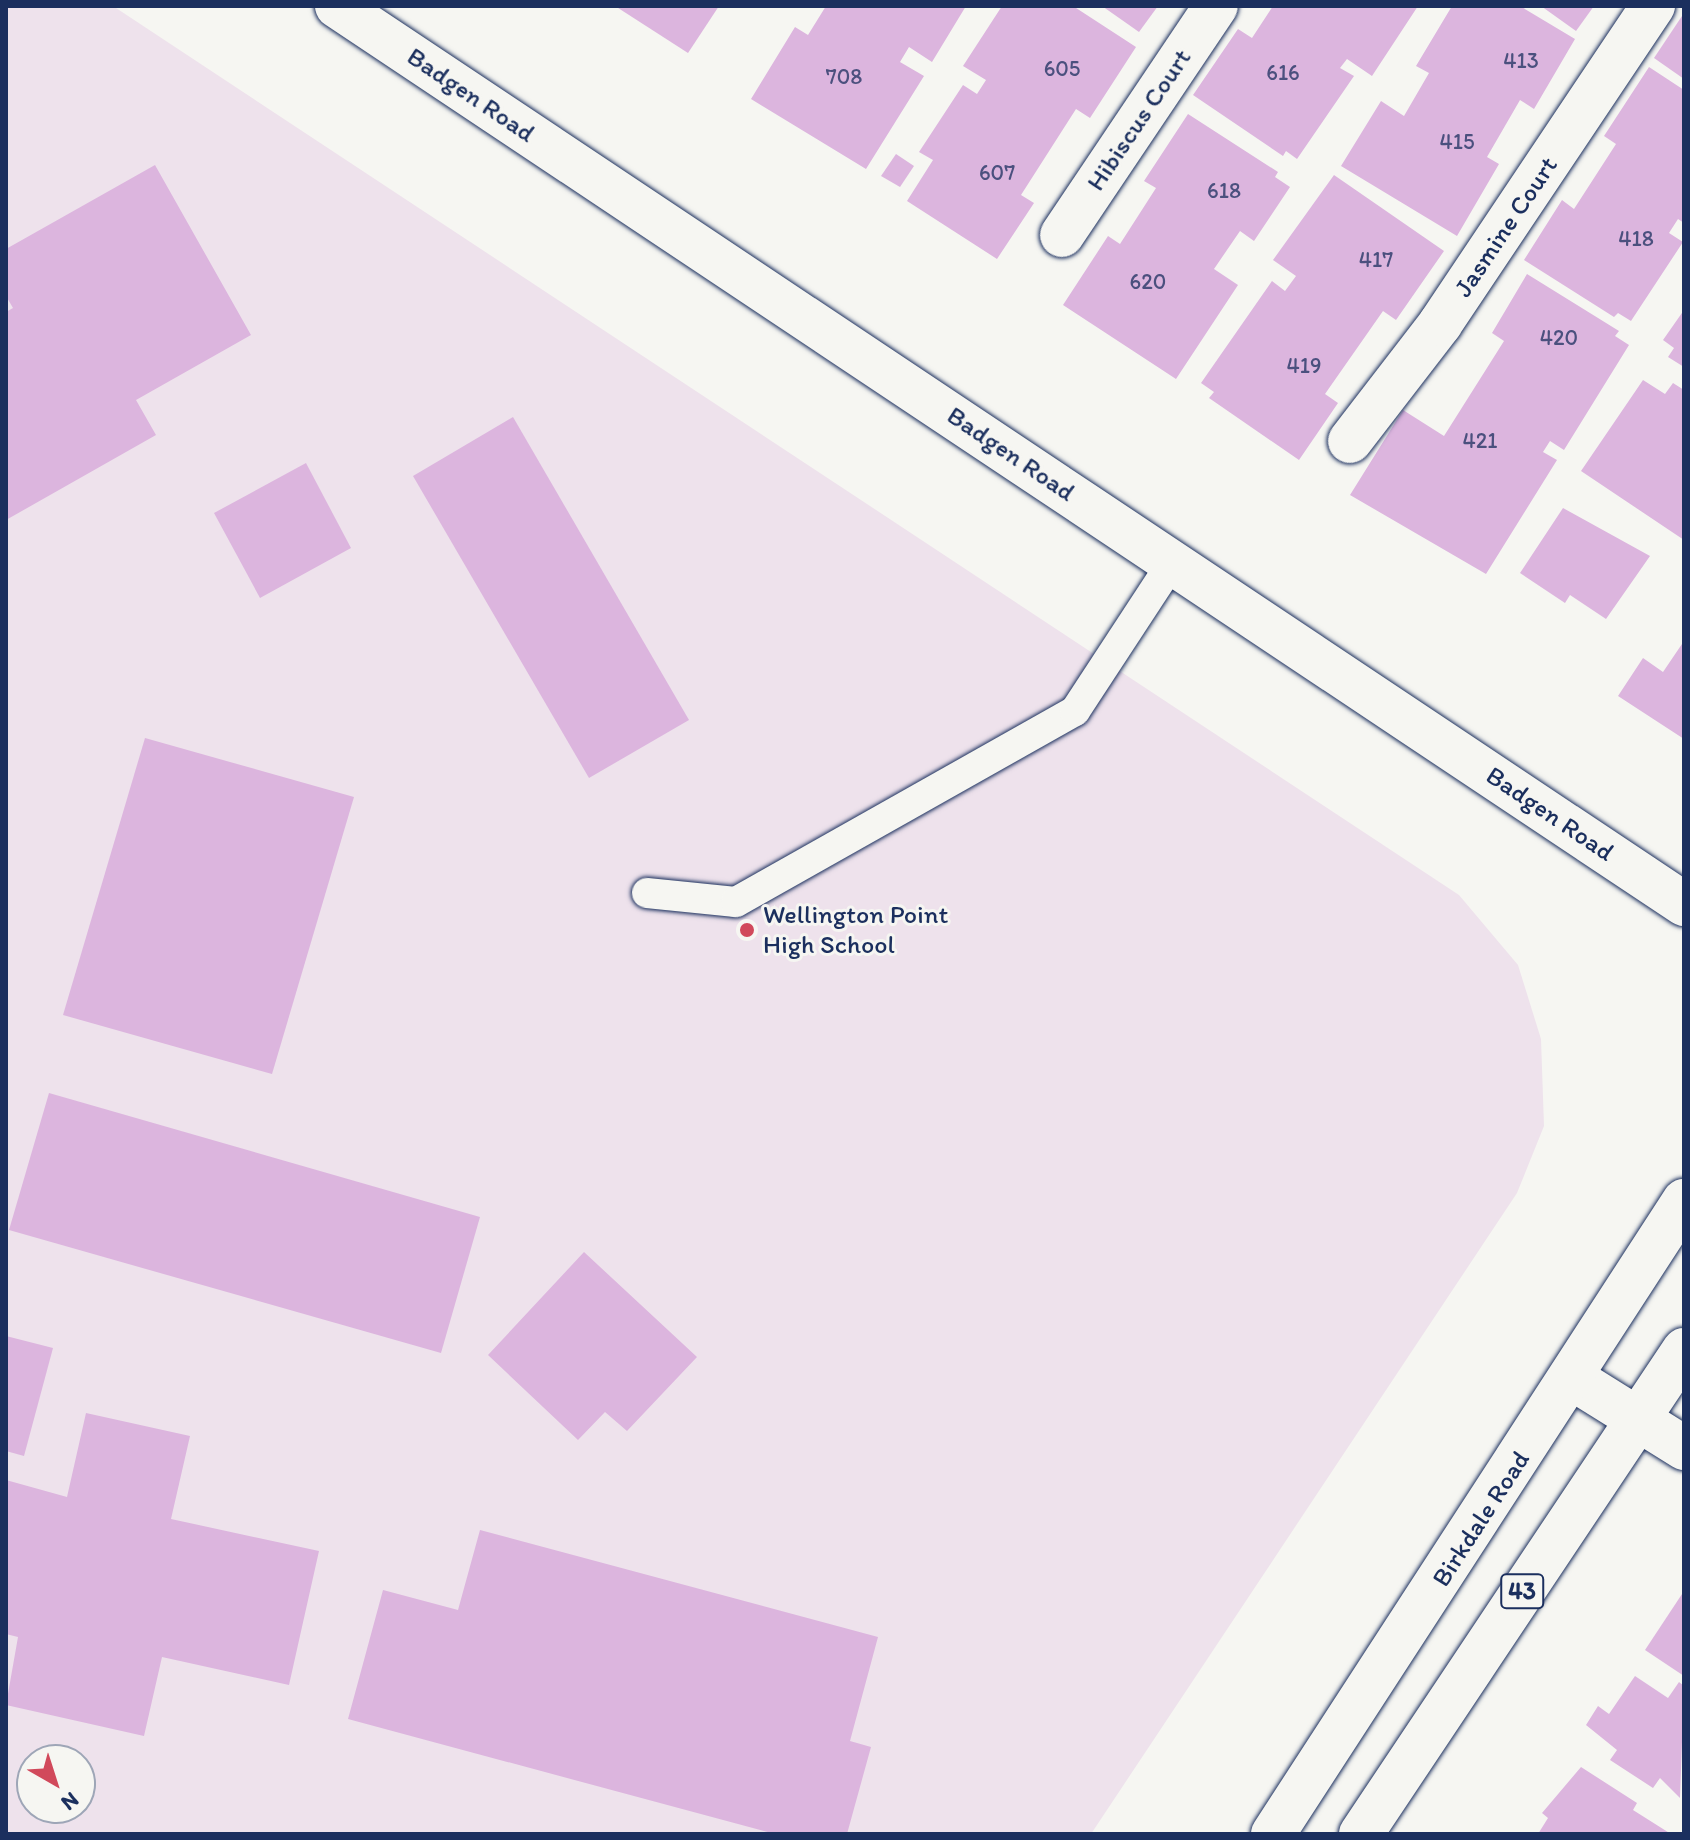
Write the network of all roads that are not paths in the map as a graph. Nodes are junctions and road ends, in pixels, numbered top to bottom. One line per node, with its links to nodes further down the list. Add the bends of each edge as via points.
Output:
1 (337, 6): 6 (street, Badgen Road)
2 (1216, 6): 4 (street, Hibiscus Court)
3 (1653, 6): 5 (street, Jasmine Court, via 1440,324)
4 (1062, 235)
5 (1350, 441)
6 (1173, 561): 7 (lane, via 1075,711 736,902); 8 (street, Badgen Road)
7 (647, 893)
8 (1684, 904)
9 (1684, 1201): 11 (street, Birkdale Road)
10 (1684, 1350): 12 (street, 43)
11 (1572, 1378): 12 (street); 14 (street, Birkdale Road)
12 (1638, 1419): 13 (street); 15 (street, 43)
13 (1684, 1448)
14 (1273, 1834)
15 (1361, 1834)

